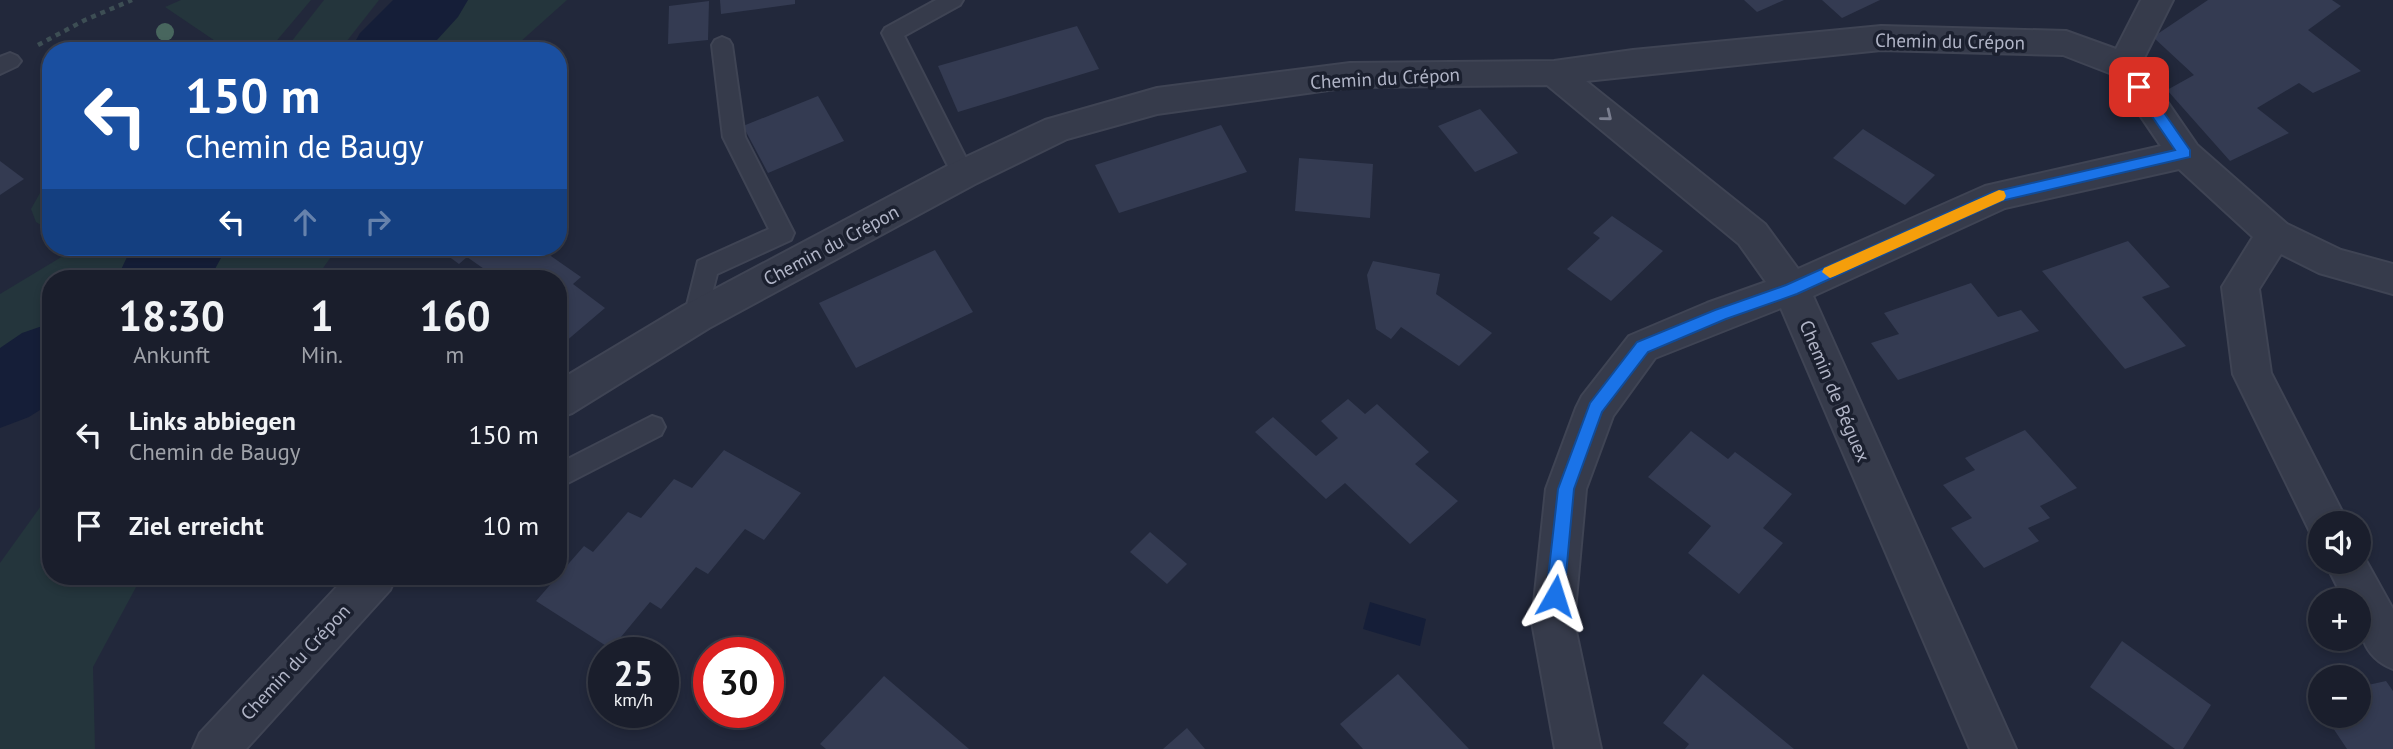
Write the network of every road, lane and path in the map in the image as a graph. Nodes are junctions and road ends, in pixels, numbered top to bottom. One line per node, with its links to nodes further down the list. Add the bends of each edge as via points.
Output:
1 (132, 0): 4 (path)
2 (953, 0): 11 (lane, via 892,33)
3 (2157, 0): 8 (street)
4 (44, 42)
5 (42, 43): 7 (path)
6 (722, 45): 15 (lane, via 734,136 783,233 706,268)
7 (5, 63)
8 (2124, 65): 9 (street, Chemin du Crépon, via 2066,43 1881,38); 10 (street)
9 (1555, 73): 11 (street, Chemin du Crépon, via 1350,75 1157,101 1057,129); 14 (street, Chemin de Béguex, one-way to 14, via 1752,234)
10 (2185, 153): 12 (street); 14 (street, via 1998,196)
11 (963, 174): 15 (street, Chemin du Crépon)
12 (2274, 234): 13 (street, via 2332,262); 19 (street, via 2240,287 2252,374)
13 (2393, 279)
14 (1791, 289): 23 (street, Chemin de Béguex); 25 (street, via 1642,347 1596,408 1566,489 1553,622)
15 (696, 317): 16 (street, Chemin du Crépon)
16 (567, 396)
17 (652, 427): 18 (lane)
18 (567, 472)
19 (2321, 511)
20 (2353, 574): 22 (street)
21 (367, 585): 24 (street, Chemin du Crépon)
22 (2393, 648)
23 (1980, 741)
24 (216, 749)
25 (1578, 749)

